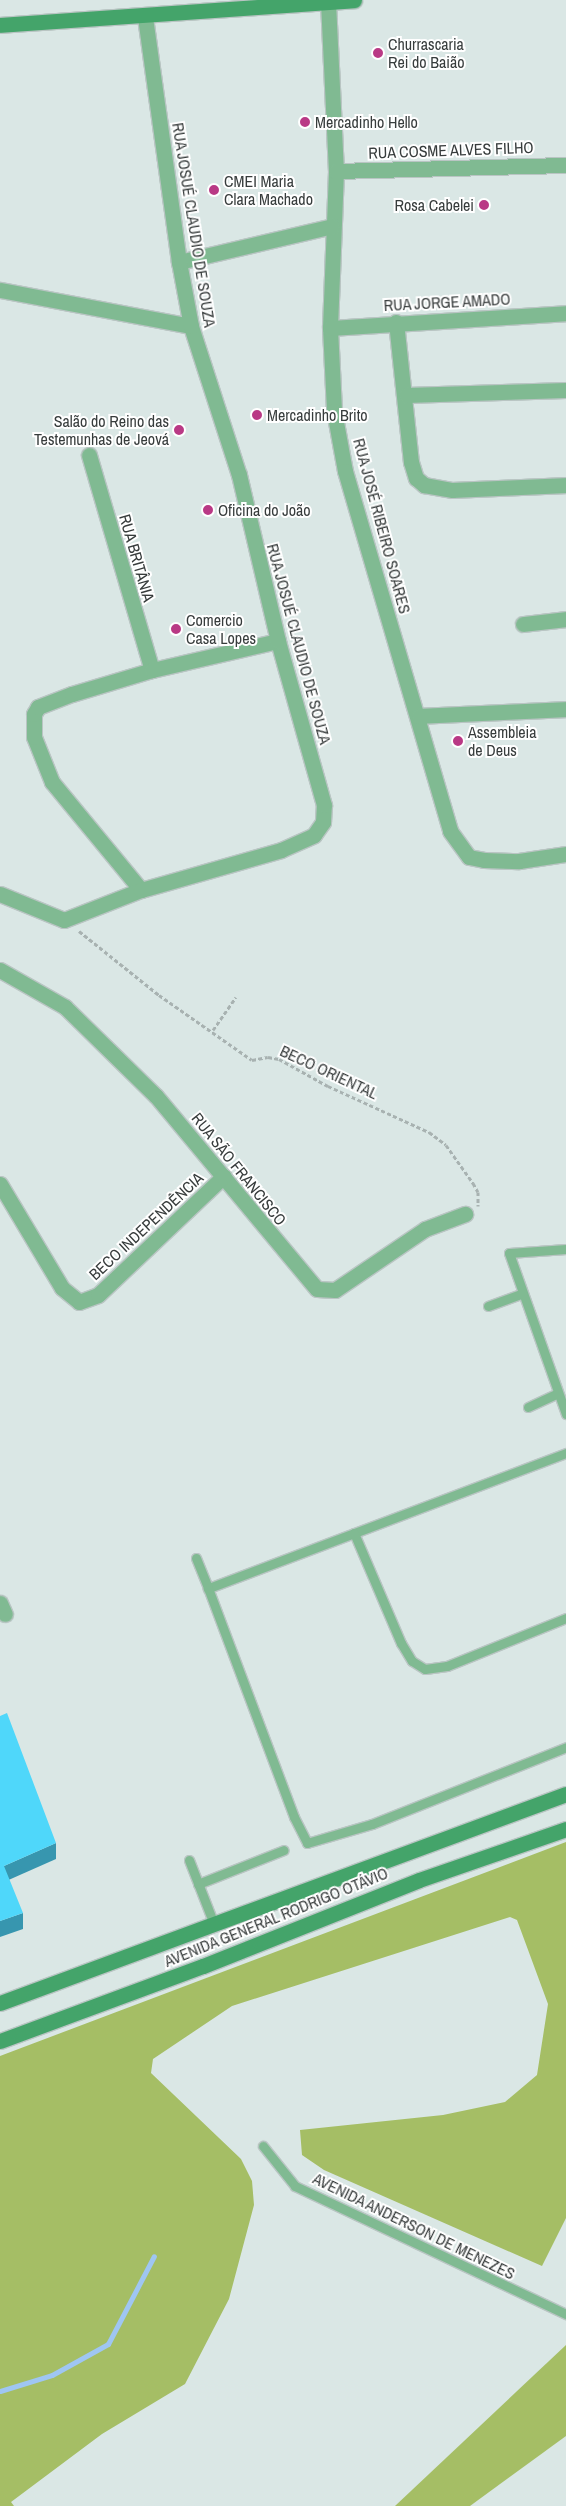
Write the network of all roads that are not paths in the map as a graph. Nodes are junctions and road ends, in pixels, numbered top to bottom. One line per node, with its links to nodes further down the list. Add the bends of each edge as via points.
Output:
1 (354, 0): 2 (main road)
2 (328, 2): 3 (main road); 6 (street, RUA JOSÉ RIBEIRO SOARES)
3 (145, 16): 4 (main road); 8 (street, RUA JOSUÉ CLAUDIO DE SOUZA)
4 (0, 25)
5 (566, 165): 6 (street, RUA COSME ALVES FILHO)
6 (336, 171): 7 (street, RUA JOSÉ RIBEIRO SOARES)
7 (332, 226): 8 (street); 13 (street, RUA JOSÉ RIBEIRO SOARES)
8 (179, 262): 12 (street, RUA JOSUÉ CLAUDIO DE SOUZA)
9 (0, 290): 12 (street)
10 (566, 313): 11 (street, RUA JORGE AMADO)
11 (396, 322): 13 (street, RUA JORGE AMADO); 15 (street)
12 (191, 326): 20 (street, RUA JOSUÉ CLAUDIO DE SOUZA, via 239,476)
13 (330, 328): 23 (street, RUA JOSÉ RIBEIRO SOARES, via 334,411 345,471)
14 (566, 390): 15 (street)
15 (406, 395): 17 (street, via 411,462 416,478 424,486 453,490)
16 (89, 455): 21 (street, RUA BRITÂNIA)
17 (566, 485)
18 (566, 619): 19 (street)
19 (523, 624)
20 (278, 641): 21 (street); 25 (street, RUA JOSUÉ CLAUDIO DE SOUZA, via 324,805 320,830 281,850)
21 (152, 670): 25 (street, via 72,694 38,708 34,714 34,736 52,782)
22 (566, 709): 23 (street)
23 (418, 716): 24 (street, RUA JOSÉ RIBEIRO SOARES, via 450,832 469,857 519,861)
24 (566, 854)
25 (141, 890): 26 (street, RUA JOSUÉ CLAUDIO DE SOUZA, via 64,920)
26 (0, 894)
27 (0, 970): 28 (street, RUA SÃO FRANCISCO, via 65,1007 156,1096)
28 (224, 1176): 29 (street, BECO INDEPENDÊNCIA, via 136,1260 88,1301 79,1302 72,1298 49,1267); 30 (street, RUA SÃO FRANCISCO, via 282,1249 322,1291 342,1286 425,1229)
29 (0, 1184)
30 (465, 1214)
31 (566, 1249): 32 (lane, via 508,1253)
32 (523, 1293): 33 (lane); 34 (lane)
33 (488, 1306)
34 (558, 1393): 35 (lane); 36 (lane)
35 (528, 1406)
36 (566, 1414)
37 (566, 1453): 38 (lane)
38 (354, 1533): 40 (lane); 41 (lane, via 401,1642 412,1661 425,1669 447,1666)
39 (196, 1558): 40 (lane)
40 (208, 1588): 42 (lane, via 294,1817 307,1843 372,1824)
41 (566, 1618)
42 (566, 1748)
43 (566, 1794): 48 (main road, AVENIDA GENERAL RODRIGO OTÁVIO)
44 (566, 1829): 50 (main road, AVENIDA GENERAL RODRIGO OTÁVIO, via 418,1880 202,1966)
45 (284, 1850): 47 (lane)
46 (189, 1860): 47 (lane)
47 (198, 1884): 48 (lane)
48 (214, 1924): 49 (main road, AVENIDA GENERAL RODRIGO OTÁVIO)
49 (0, 2003)
50 (0, 2041)
51 (263, 2146): 52 (lane, AVENIDA ANDERSON DE MENEZES, via 295,2186)
52 (566, 2314)

